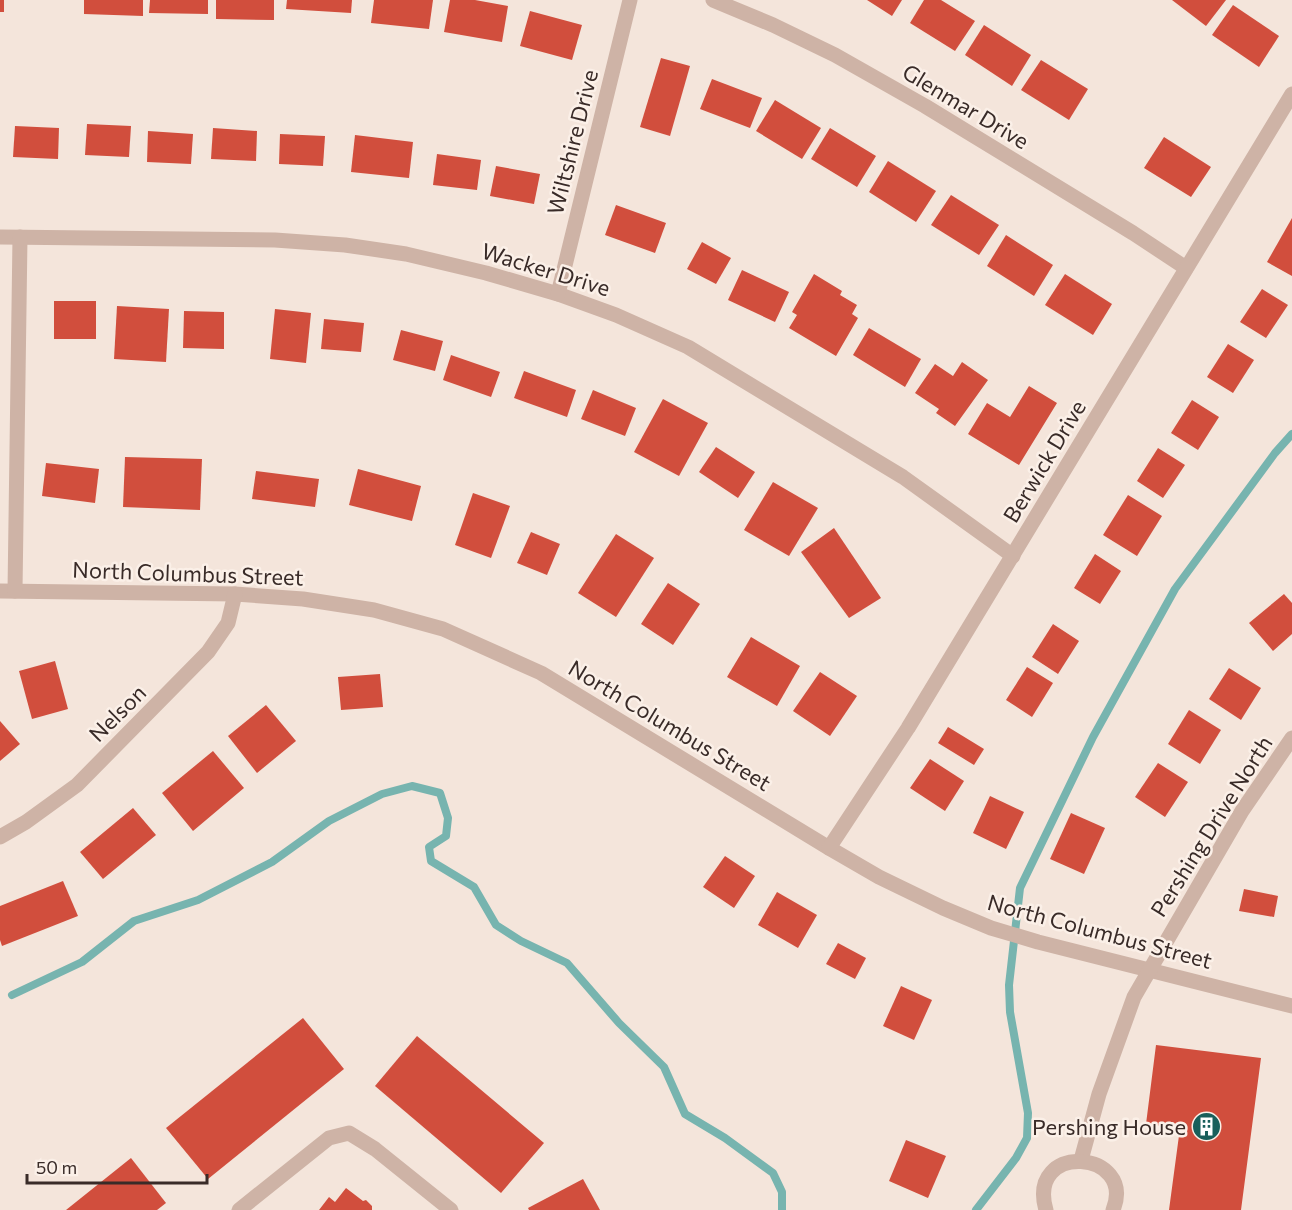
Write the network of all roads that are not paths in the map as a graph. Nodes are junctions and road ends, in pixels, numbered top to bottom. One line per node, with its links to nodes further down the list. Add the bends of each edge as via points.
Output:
1 (630, 0): 7 (street, Wiltshire Drive)
2 (713, 0): 6 (street, Glenmar Drive, via 835,55 925,106)
3 (1292, 94): 6 (street, Berwick Drive)
4 (0, 237): 5 (street, Wacker Drive)
5 (20, 237): 7 (street, Wacker Drive, via 275,240 345,245 406,254); 9 (street)
6 (1186, 268): 8 (street, Berwick Drive)
7 (558, 294): 8 (street, Wacker Drive, via 688,347 893,471)
8 (1014, 556): 13 (street, Berwick Drive)
9 (7, 591): 10 (street, North Columbus Street)
10 (235, 594): 12 (street, Nelson, via 228,623 208,652 77,785); 13 (street, North Columbus Street, via 374,610 443,629 476,643 540,673)
11 (1292, 738): 14 (street, Pershing Drive North, via 1242,811)
12 (0, 837)
13 (829, 848): 14 (street, North Columbus Street, via 943,908 1002,931)
14 (1150, 969): 15 (street, North Columbus Street); 16 (street, Pershing Drive North, via 1134,997 1099,1094)
15 (1292, 1006)
16 (1081, 1160): 19 (street, via 1066,1162 1053,1171 1042,1199); 20 (street, via 1108,1173 1115,1187)
17 (239, 1210): 18 (street, via 329,1138 349,1133)
18 (451, 1210)
19 (1046, 1210)
20 (1113, 1210)

